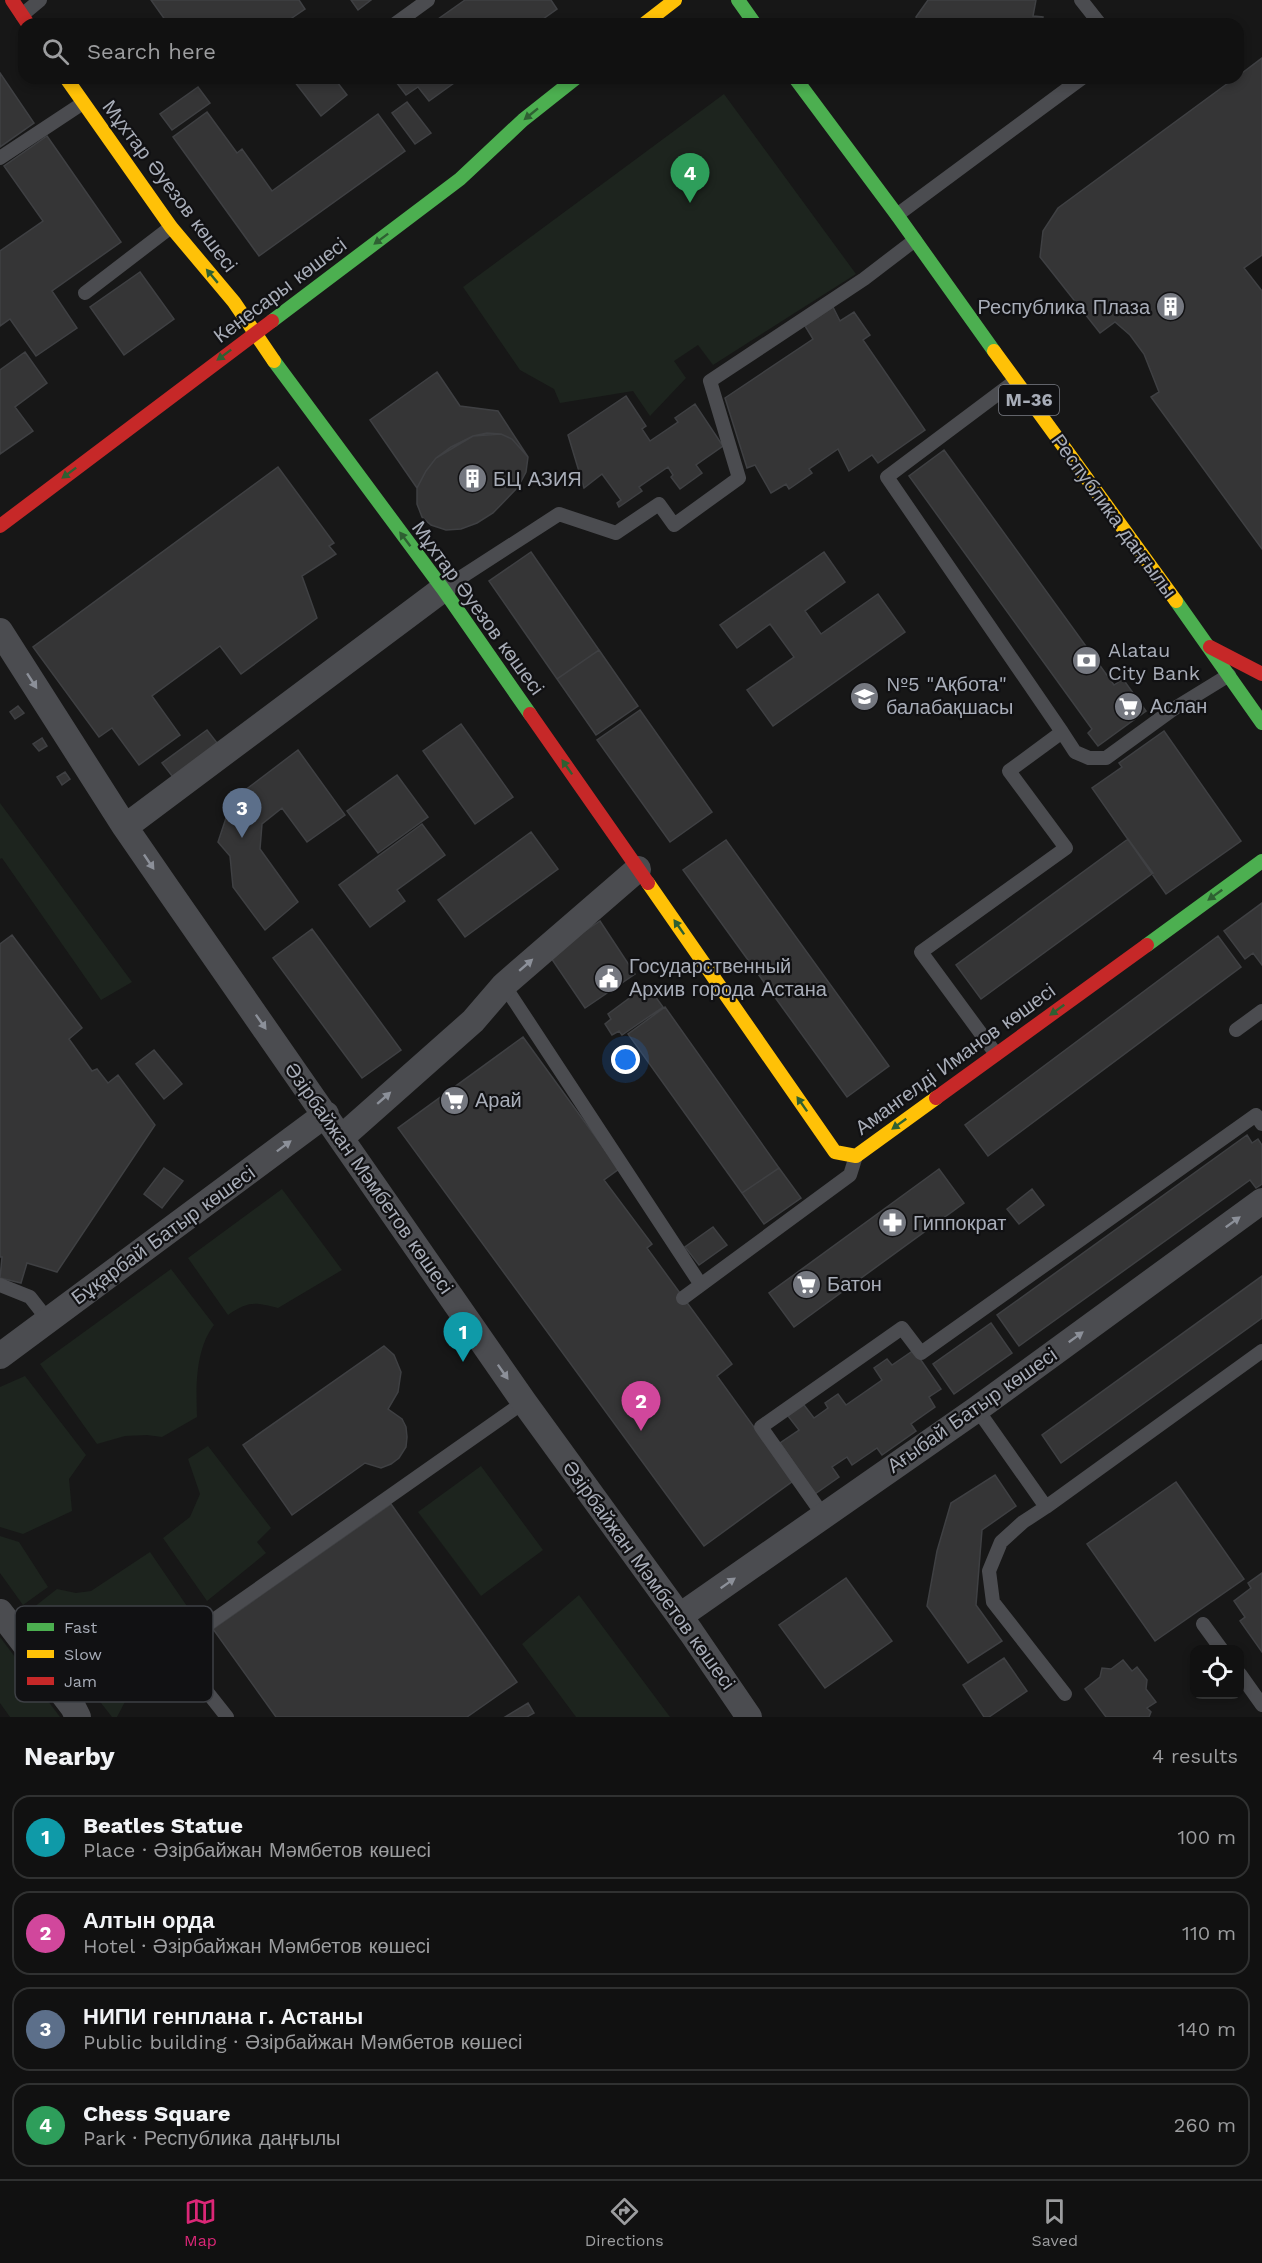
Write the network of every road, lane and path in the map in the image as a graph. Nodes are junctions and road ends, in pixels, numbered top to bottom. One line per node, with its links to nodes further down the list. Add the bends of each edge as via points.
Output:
1 (12, 0): 7 (street)
2 (40, 0): 8 (lane)
3 (428, 0): 9 (lane)
4 (675, 0): 10 (street)
5 (738, 0): 11 (street)
6 (1081, 0): 12 (lane)
7 (24, 18)
8 (26, 18)
9 (403, 18)
10 (652, 18)
11 (751, 18)
12 (1095, 18)
13 (70, 84): 17 (street, Мұхтар Әуезов көшесі)
14 (568, 84): 23 (street, Кенесары көшесі, one-way to 23, via 460,179)
15 (800, 84): 19 (street, Республика даңғылы / M-36)
16 (1074, 84): 19 (lane)
17 (83, 102): 18 (lane); 20 (street, Мұхтар Әуезов көшесі)
18 (0, 158)
19 (897, 214): 21 (street, Республика даңғылы / M-36)
20 (171, 226): 22 (lane); 23 (street, Мұхтар Әуезов көшесі, one-way to 20, via 234,302)
21 (915, 240): 24 (street, Республика даңғылы / M-36); 26 (lane, via 864,279 710,381 739,478 674,525 659,504 616,532 559,514)
22 (85, 293)
23 (254, 333): 25 (street, Кенесары көшесі, one-way to 25); 26 (street, Мұхтар Әуезов көшесі, one-way to 23)
24 (1015, 381): 28 (street, Республика даңғылы / M-36); 32 (lane, via 887,477)
25 (0, 526)
26 (443, 589): 33 (street); 36 (street, Мұхтар Әуезов көшесі, one-way to 26)
27 (0, 631): 33 (street, Әзірбайжан Мәмбетов көшесі, one-way to 33)
28 (1210, 647): 29 (street); 30 (street, Республика даңғылы / M-36)
29 (1262, 674)
30 (1229, 675): 31 (street, Республика даңғылы / M-36); 32 (lane, via 1106,758 1089,758 1075,752)
31 (1262, 723)
32 (1062, 732): 41 (lane, via 1009,771 1066,848 921,952)
33 (125, 827): 42 (street, Әзірбайжан Мәмбетов көшесі, one-way to 42)
34 (1262, 861): 37 (street, Амангелді Иманов көшесі)
35 (1262, 868): 37 (street)
36 (638, 869): 38 (street, one-way to 36); 45 (street, Мұхтар Әуезов көшесі, one-way to 36, via 835,1152)
37 (1232, 882): 41 (street, Амангелді Иманов көшесі, one-way to 41)
38 (504, 985): 44 (street, one-way to 38, via 472,1021); 48 (lane)
39 (1262, 1011): 40 (lane)
40 (1236, 1030)
41 (996, 1054): 45 (street, Амангелді Иманов көшесі, one-way to 45)
42 (326, 1114): 44 (street, Әзірбайжан Мәмбетов көшесі); 50 (street, Бұқарбай Батыр көшесі, one-way to 42)
43 (1262, 1124): 56 (lane, via 1256,1115 921,1353 902,1328 761,1427)
44 (341, 1138): 53 (street, Әзірбайжан Мәмбетов көшесі, one-way to 53)
45 (856, 1156): 48 (lane, Амангелді Иманов көшесі, via 850,1176)
46 (1262, 1201): 54 (street, Ағыбай Батыр көшесі, one-way to 46)
47 (0, 1285): 50 (lane, via 30,1297)
48 (701, 1285): 49 (lane, Амангелді Иманов көшесі)
49 (683, 1298)
50 (48, 1320): 52 (street, Бұқарбай Батыр көшесі)
51 (1262, 1352): 55 (lane)
52 (0, 1356)
53 (524, 1402): 58 (street, Әзірбайжан Мәмбетов көшесі); 59 (lane)
54 (977, 1409): 55 (lane); 56 (street, Ағыбай Батыр көшесі)
55 (1046, 1507): 64 (lane, via 1001,1542 989,1571 993,1602)
56 (823, 1515): 58 (street, Ағыбай Батыр көшесі, one-way to 56)
57 (0, 1612): 61 (street)
58 (680, 1616): 70 (street, Әзірбайжан Мәмбетов көшесі)
59 (213, 1621)
60 (1203, 1624): 62 (lane)
61 (15, 1631)
62 (1218, 1645)
63 (1244, 1681): 67 (lane)
64 (1065, 1694)
65 (213, 1699): 69 (lane)
66 (70, 1702): 68 (street)
67 (1262, 1705)
68 (78, 1717)
69 (227, 1717)
70 (749, 1717)

